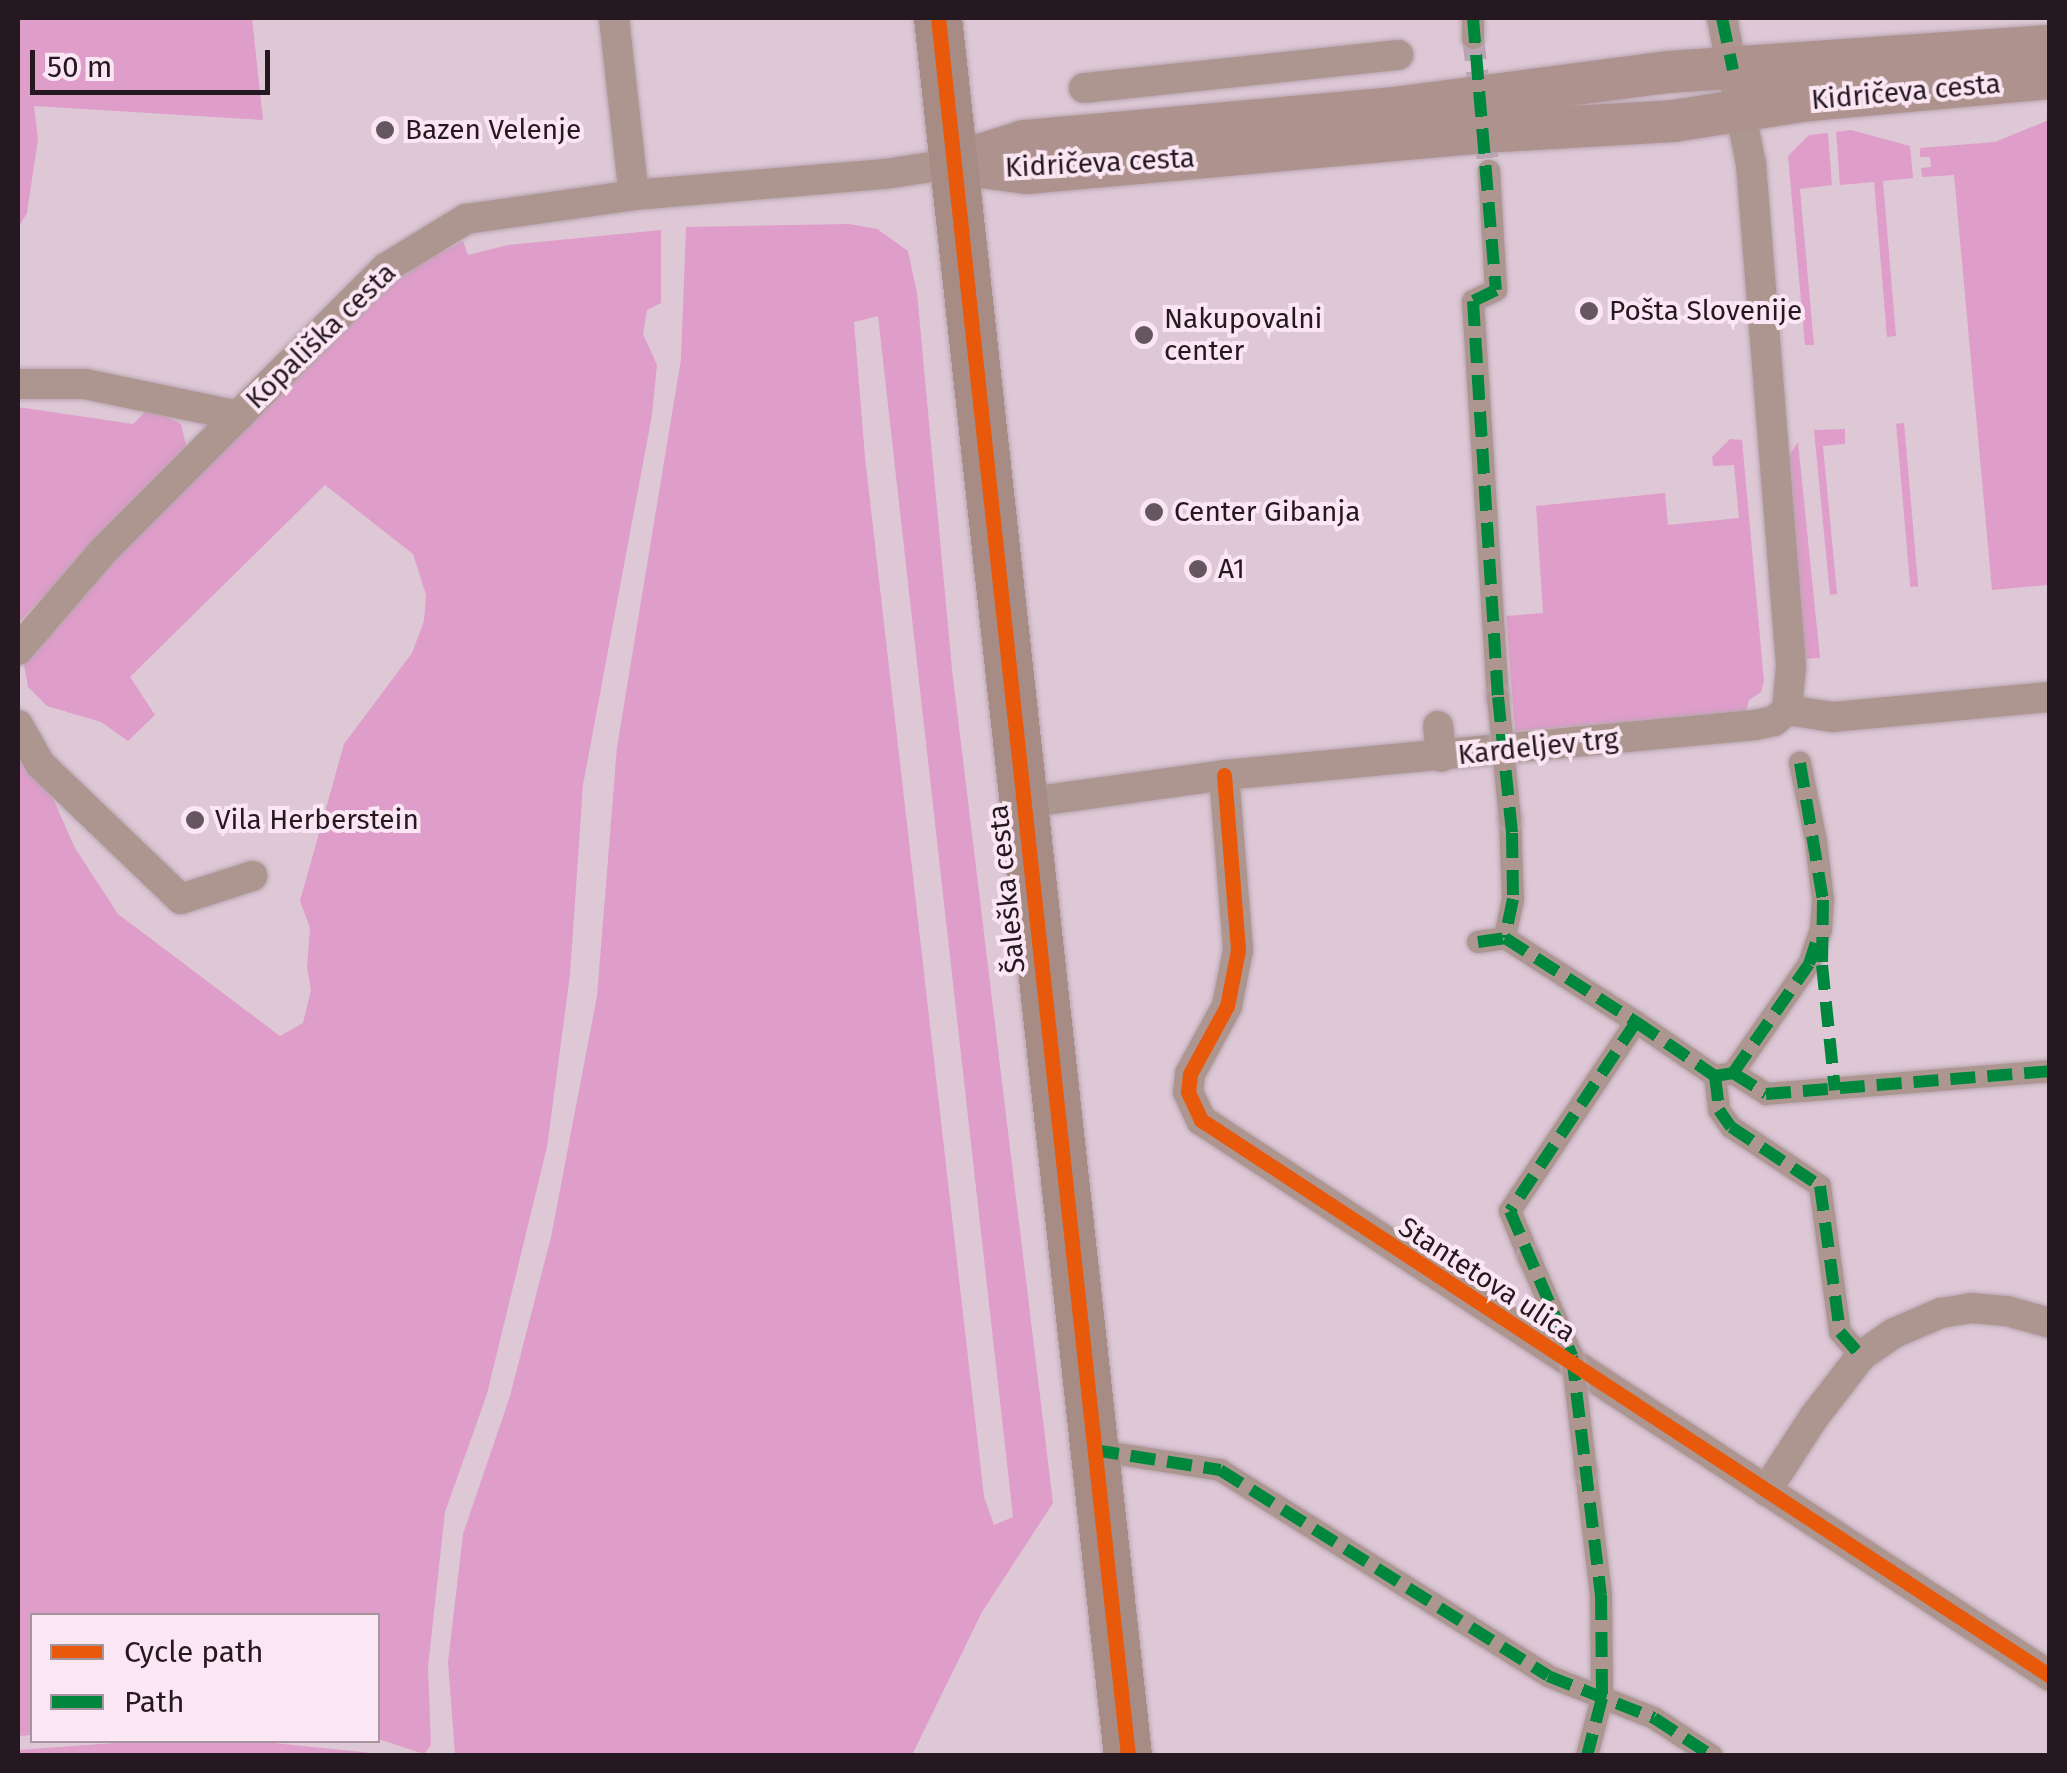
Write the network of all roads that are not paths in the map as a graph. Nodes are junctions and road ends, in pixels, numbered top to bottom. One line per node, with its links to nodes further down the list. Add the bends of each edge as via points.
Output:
1 (614, 18): 12 (street)
2 (938, 18): 10 (main road, Šaleška cesta)
3 (1722, 18): 6 (street)
4 (2050, 46): 6 (main road, Kidričeva cesta)
5 (1398, 55): 8 (street)
6 (1733, 70): 9 (street); 10 (main road, Kidričeva cesta, via 1024,141)
7 (2050, 78): 9 (main road, Kidričeva cesta)
8 (1084, 88)
9 (1740, 112): 10 (main road, Kidričeva cesta, via 1026,172); 17 (street, via 1750,164 1791,666)
10 (952, 164): 12 (street, Kopališka cesta); 21 (main road, Šaleška cesta)
11 (1489, 171): 23 (street, bridge, via 1496,290 1472,301 1510,819 1513,899)
12 (634, 195): 14 (street, Kopališka cesta, via 466,219 386,268)
13 (18, 384): 14 (street, via 86,384)
14 (239, 416): 15 (street, Kopališka cesta, via 104,549)
15 (18, 650)
16 (2050, 697): 17 (street, Kardeljev trg, via 1833,717)
17 (1787, 710): 20 (street, Kardeljev trg, via 1755,725 1362,748)
18 (18, 725): 22 (street, via 40,764 180,899)
19 (1800, 763): 27 (street, via 1816,841 1820,928 1809,964)
20 (1224, 774): 21 (street, Kardeljev trg); 31 (street, Stantetova ulica, via 1236,976 1190,1074 1192,1108 1219,1135)
21 (1023, 802): 30 (main road, Šaleška cesta)
22 (252, 876)
23 (1504, 938): 24 (street); 25 (street)
24 (1478, 942)
25 (1636, 1022): 27 (street); 33 (street, bridge, via 1510,1211 1572,1356 1601,1595)
26 (2050, 1072): 27 (street, via 1766,1094)
27 (1724, 1075): 29 (street, via 1718,1110 1731,1127 1820,1186 1840,1332)
28 (2050, 1323): 29 (street, via 2007,1311 1941,1313)
29 (1861, 1356): 31 (street)
30 (1094, 1450): 33 (street, via 1220,1470 1548,1676); 34 (main road, Šaleška cesta)
31 (1766, 1492): 32 (street, Stantetova ulica)
32 (2050, 1676)
33 (1602, 1698): 35 (street); 36 (street, via 1654,1718)
34 (1128, 1756)
35 (1587, 1756)
36 (1712, 1756)

